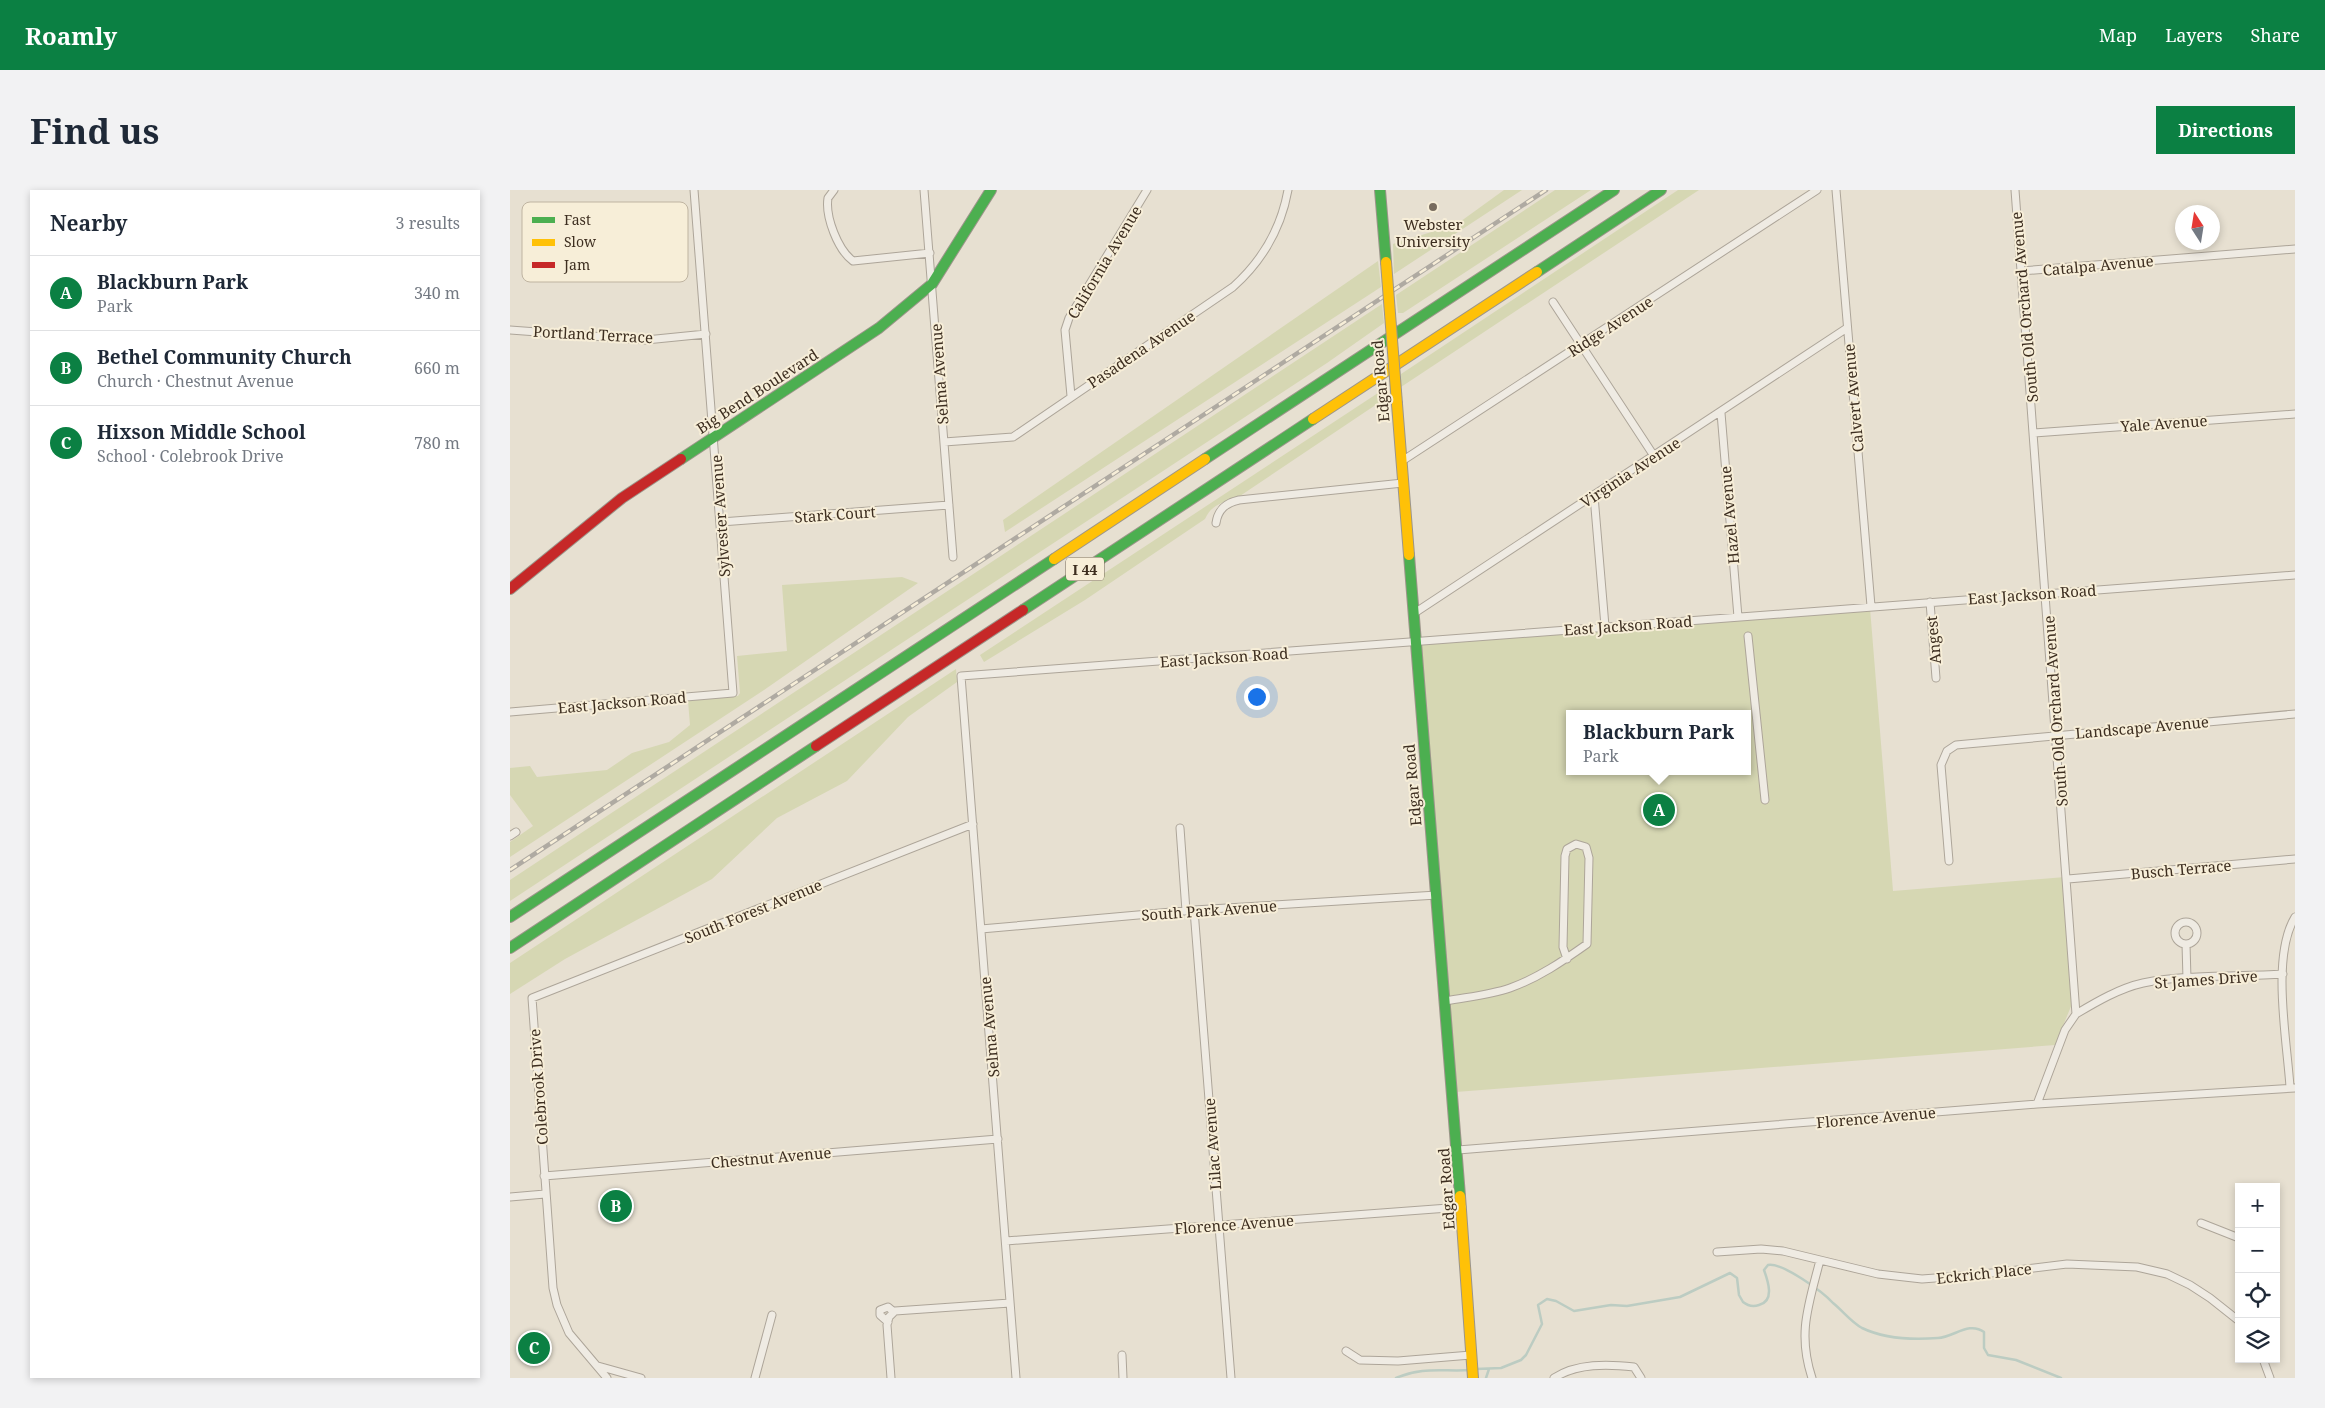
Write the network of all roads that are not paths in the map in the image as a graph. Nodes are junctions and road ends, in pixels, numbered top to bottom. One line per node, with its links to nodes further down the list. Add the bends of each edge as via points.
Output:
1 (694, 190): 20 (street, Sylvester Avenue)
2 (834, 190): 14 (street, via 828,198 829,217 847,256 853,261)
3 (924, 190): 14 (street, Selma Avenue)
4 (991, 190): 16 (main road, Big Bend Boulevard)
5 (1147, 190): 22 (street, California Avenue, via 1068,318 1065,330)
6 (1288, 190): 22 (street, Pasadena Avenue, via 1273,237 1250,272 1233,287)
7 (1380, 190): 29 (main road, Edgar Road, bridge)
8 (1614, 190): 60 (main road, I 44)
9 (1660, 190): 64 (main road, I 44)
10 (1817, 190): 21 (street, Ridge Avenue)
11 (1836, 190): 18 (street, Calvert Avenue)
12 (2015, 190): 15 (street, South Old Orchard Avenue)
13 (2295, 249): 15 (street, Catalpa Avenue)
14 (930, 254): 16 (street, Selma Avenue)
15 (2021, 271): 25 (street, South Old Orchard Avenue)
16 (932, 284): 26 (main road, Big Bend Boulevard, via 879,328); 27 (street, Selma Avenue)
17 (1552, 302): 21 (street)
18 (1847, 328): 23 (street, Virginia Avenue); 40 (street, Calvert Avenue)
19 (510, 330): 20 (street, Portland Terrace, via 646,340)
20 (706, 334): 26 (street, Sylvester Avenue)
21 (1581, 345): 28 (street); 29 (street, Ridge Avenue)
22 (1071, 396): 27 (street, Pasadena Avenue, via 1012,438)
23 (1721, 413): 28 (street, Virginia Avenue); 42 (street, Hazel Avenue)
24 (2295, 414): 25 (street, Yale Avenue)
25 (2034, 433): 38 (street, South Old Orchard Avenue)
26 (714, 437): 33 (street, Sylvester Avenue); 37 (main road, Big Bend Boulevard, via 622,498)
27 (944, 442): 32 (street, Selma Avenue)
28 (1654, 456): 31 (street, Virginia Avenue)
29 (1402, 461): 30 (main road, Edgar Road)
30 (1403, 483): 34 (street, via 1239,500 1223,508 1217,514); 41 (main road, Edgar Road)
31 (1594, 496): 41 (street, Virginia Avenue); 43 (street)
32 (948, 505): 33 (street, Stark Court); 35 (street, Selma Avenue)
33 (721, 522): 48 (street, Sylvester Avenue)
34 (1216, 522)
35 (953, 558)
36 (2295, 575): 38 (street, East Jackson Road)
37 (510, 589)
38 (2046, 592): 39 (street, East Jackson Road); 51 (street, South Old Orchard Avenue)
39 (1930, 602): 40 (street, East Jackson Road); 47 (street, Angest)
40 (1871, 606): 42 (street, East Jackson Road)
41 (1412, 614): 45 (main road, Edgar Road)
42 (1738, 617): 43 (street, East Jackson Road)
43 (1605, 626): 45 (street, East Jackson Road)
44 (1748, 636): 52 (street)
45 (1415, 642): 46 (street, East Jackson Road); 58 (main road, Edgar Road)
46 (961, 676): 53 (street, Selma Avenue)
47 (1936, 678)
48 (733, 693): 49 (street, East Jackson Road)
49 (510, 712)
50 (2295, 714): 51 (street, Landscape Avenue)
51 (2057, 734): 56 (street, Landscape Avenue, via 1961,743 1947,751 1941,765); 57 (street, South Old Orchard Avenue)
52 (1765, 800)
53 (973, 824): 62 (street, Selma Avenue); 68 (street, South Forest Avenue)
54 (1180, 828): 59 (street, Lilac Avenue)
55 (2295, 859): 57 (street, Busch Terrace)
56 (1949, 861)
57 (2068, 879): 70 (street, South Old Orchard Avenue)
58 (1437, 895): 59 (street, South Park Avenue); 69 (main road, Edgar Road)
59 (1190, 910): 62 (street, South Park Avenue); 80 (street, Lilac Avenue)
60 (510, 917)
61 (2295, 917): 66 (street, via 2285,940)
62 (981, 929): 73 (street, Selma Avenue)
63 (2186, 944): 67 (street)
64 (510, 948)
65 (1567, 959): 65 (street, via 1587,944 1589,858 1586,847 1576,844 1567,849 1565,856 1563,947); 69 (street, via 1509,989)
66 (2283, 974): 67 (street, St James Drive); 71 (street)
67 (2187, 979): 70 (street, St James Drive, via 2142,984 2094,1003)
68 (532, 998): 75 (street, Colebrook Drive)
69 (1446, 1001): 74 (main road, Edgar Road)
70 (2076, 1014): 72 (street, via 2065,1030)
71 (2293, 1087): 72 (street, Florence Avenue)
72 (2037, 1104): 74 (street, Florence Avenue)
73 (998, 1139): 75 (street, Chestnut Avenue); 82 (street, Selma Avenue)
74 (1458, 1150): 78 (main road, Edgar Road)
75 (544, 1176): 76 (street, Colebrook Drive)
76 (545, 1194): 77 (street); 91 (street, via 557,1305 569,1334)
77 (510, 1197)
78 (1462, 1207): 80 (street, Florence Avenue); 92 (main road, Edgar Road)
79 (2201, 1223): 81 (street)
80 (1218, 1226): 82 (street, Florence Avenue); 99 (street, Lilac Avenue)
81 (2235, 1236)
82 (1006, 1242): 85 (street, Selma Avenue)
83 (1717, 1252): 84 (street, Eckrich Place, via 1761,1249)
84 (1820, 1260): 87 (street, Eckrich Place, via 1878,1274 1922,1279 2067,1264 2138,1267 2167,1274 2190,1285); 102 (street, via 1803,1339)
85 (1010, 1303): 96 (street, via 890,1317); 97 (street, Selma Avenue)
86 (772, 1315): 95 (street)
87 (2235, 1318)
88 (1346, 1351): 92 (street, via 1360,1360)
89 (1122, 1355): 98 (street)
90 (2264, 1363): 103 (street)
91 (598, 1366): 93 (street); 94 (street)
92 (1472, 1368)
93 (607, 1378)
94 (641, 1378)
95 (755, 1378)
96 (891, 1378)
97 (1016, 1378)
98 (1123, 1378)
99 (1231, 1378)
100 (1554, 1378): 101 (street, via 1563,1372 1597,1366 1634,1367)
101 (1641, 1378)
102 (1812, 1378)
103 (2270, 1378)

